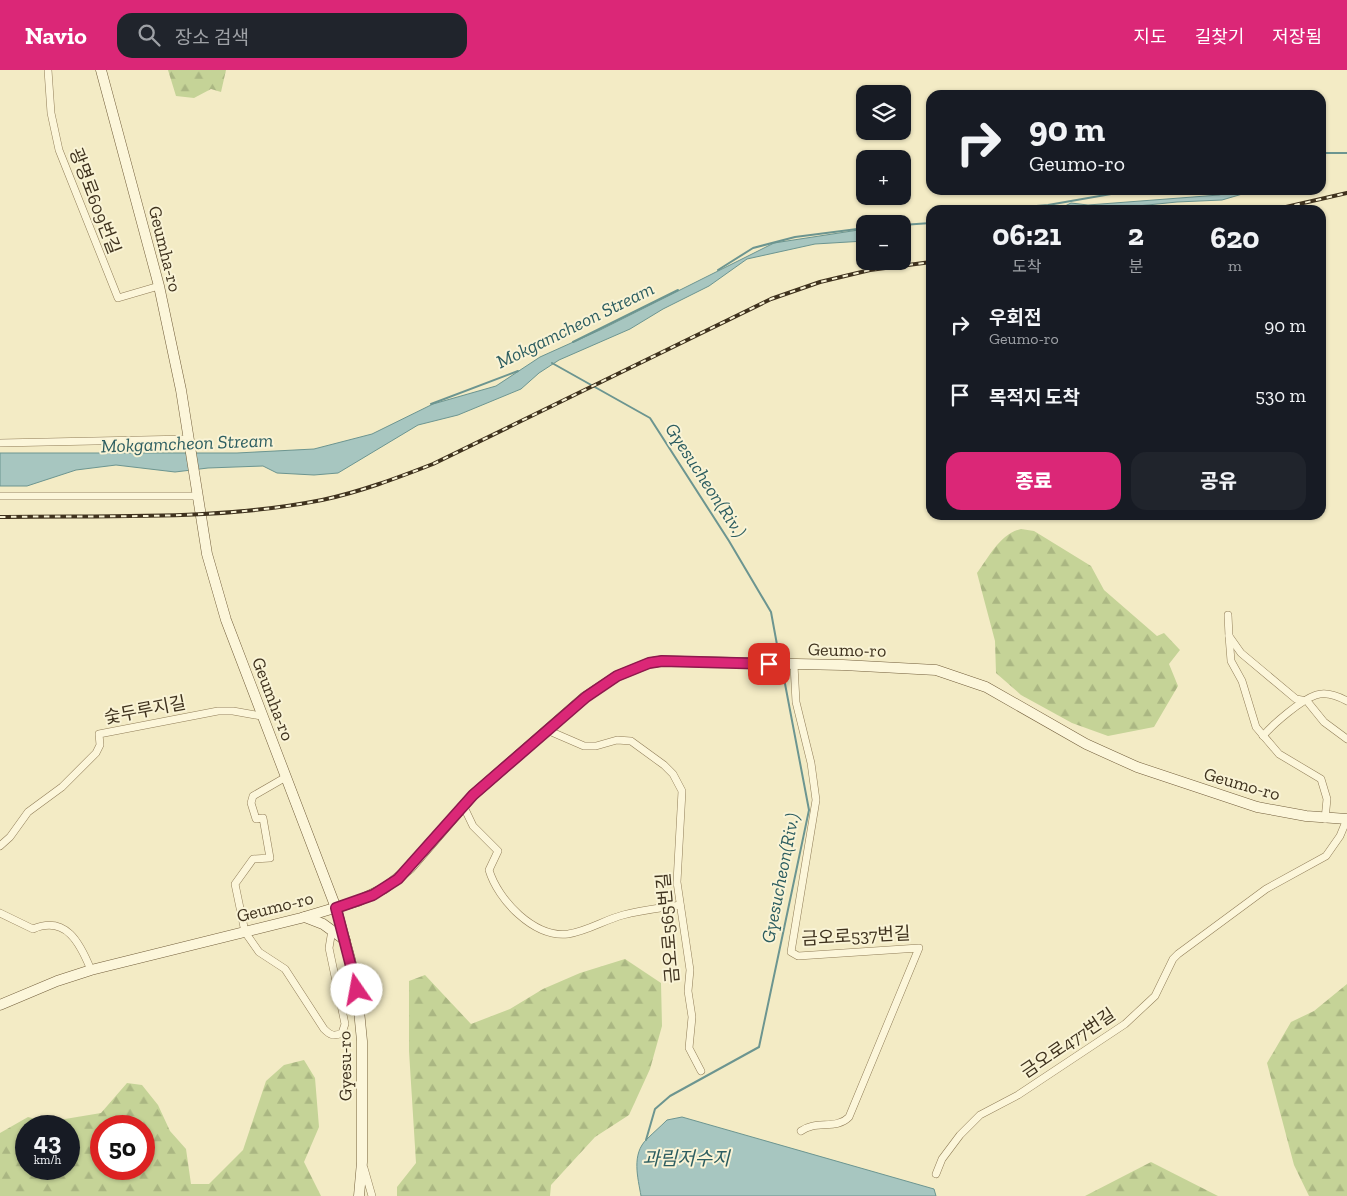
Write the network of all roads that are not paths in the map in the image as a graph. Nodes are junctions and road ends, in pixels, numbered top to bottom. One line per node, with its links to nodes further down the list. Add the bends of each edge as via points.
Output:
1 (48, 70): 3 (street, 광명로609번길, via 51,113 59,150 118,298)
2 (101, 70): 3 (main road, Geumha-ro)
3 (159, 286): 4 (main road, Geumha-ro)
4 (188, 439): 5 (street); 7 (main road, Geumha-ro)
5 (0, 443)
6 (0, 496): 7 (street)
7 (198, 496): 13 (main road, Geumha-ro, via 207,554 226,620)
8 (1228, 615): 9 (street)
9 (1229, 636): 11 (street, via 1251,662 1296,699); 15 (street, via 1231,661 1242,681 1252,718)
10 (791, 665): 14 (main road, Geumo-ro, via 649,663 602,685); 19 (main road, Geumo-ro, via 922,668 953,675 1000,694 1120,760 1243,803); 32 (street, 금오로537번길, via 816,800 791,952 798,956 920,948 849,1117 844,1122 810,1125)
11 (1307, 701): 12 (street, via 1316,695 1332,694); 15 (street); 16 (street, via 1324,722)
12 (1347, 701)
13 (261, 716): 17 (main road, Geumha-ro); 21 (street, 숯두루지길, via 218,711 99,734 100,745 96,754 62,787 28,812)
14 (547, 730): 18 (main road, Geumo-ro); 22 (street, 금오로565번길, via 584,746 631,741 673,774 682,791 677,869)
15 (1263, 736): 19 (street, via 1287,760 1321,779 1327,799)
16 (1347, 740)
17 (286, 777): 23 (main road, Geumha-ro); 27 (street, via 253,796 251,803 256,819 264,818 270,858 254,859 235,884)
18 (462, 805): 22 (street, via 473,826 498,851 490,865 491,876 506,902 539,928 567,934 624,915); 23 (main road, Geumo-ro, via 398,879 373,895)
19 (1325, 819): 20 (main road, Geumo-ro)
20 (1347, 819): 34 (street, 금오로477번길, via 1326,856 1271,885 1172,959 1155,996 1115,1033 980,1116 960,1135 942,1159)
21 (0, 846)
22 (680, 905): 31 (street, 금오로565번길, via 690,970 688,991 692,1017 689,1048)
23 (336, 908): 25 (main road, Geumo-ro); 28 (main road, Gyesu-ro)
24 (0, 913): 29 (street, via 33,928 50,923 66,929)
25 (306, 917): 26 (main road); 27 (main road, Geumo-ro)
26 (332, 930): 27 (street, via 329,948 345,1024 342,1033 336,1036 324,1029 285,969 259,952); 28 (main road)
27 (245, 932): 29 (main road, Geumo-ro)
28 (345, 940): 33 (main road, Gyesu-ro, via 361,1024)
29 (91, 970): 30 (main road, Geumo-ro)
30 (0, 1005)
31 (701, 1071)
32 (801, 1131)
33 (362, 1162): 35 (main road, Gyesu-ro); 36 (street)
34 (936, 1174)
35 (359, 1196)
36 (372, 1196)

